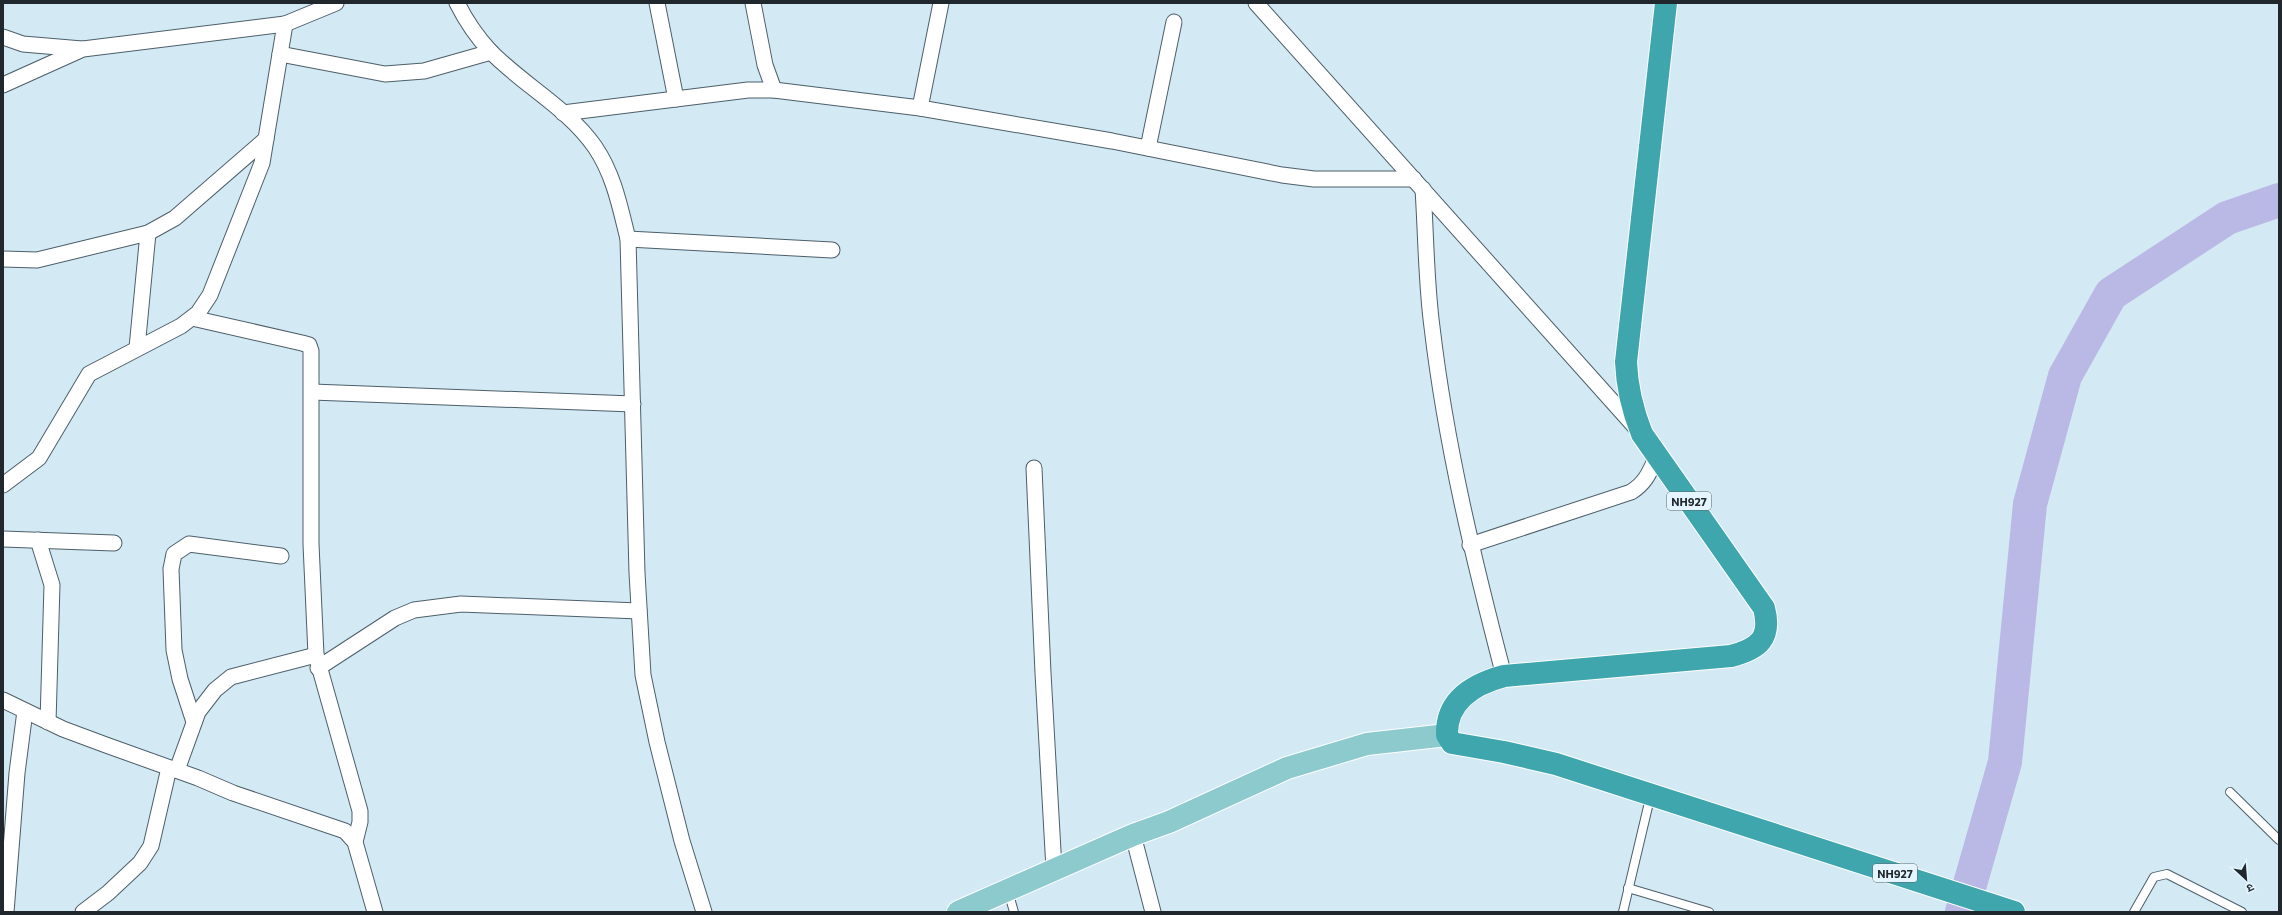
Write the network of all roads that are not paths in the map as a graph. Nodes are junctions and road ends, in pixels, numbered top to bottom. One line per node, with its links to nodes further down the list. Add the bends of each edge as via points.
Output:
1 (336, 3): 9 (street)
2 (457, 3): 12 (street, via 467,21)
3 (657, 3): 16 (street)
4 (752, 3): 15 (street, via 765,64)
5 (940, 3): 17 (street)
6 (1256, 3): 21 (street)
7 (1666, 3): 30 (highway, NH927, via 1626,362 1627,387 1632,411)
8 (1174, 22): 20 (street)
9 (285, 24): 11 (street); 13 (street)
10 (3, 37): 11 (street, via 23,44)
11 (83, 49): 14 (street)
12 (491, 52): 13 (street, via 424,71 385,74); 18 (street)
13 (280, 54): 19 (street)
14 (3, 85)
15 (774, 90): 16 (street, via 748,90); 17 (street)
16 (676, 99): 18 (street)
17 (920, 108): 20 (street)
18 (563, 113): 23 (street, via 577,125 608,167)
19 (266, 139): 22 (street, via 175,218); 26 (street, via 262,163 210,295)
20 (1148, 148): 21 (street, via 1282,175)
21 (1418, 184): 30 (street); 37 (street, via 1432,327 1445,416)
22 (148, 233): 25 (street, via 38,260); 27 (street)
23 (628, 239): 24 (street); 29 (street)
24 (832, 250)
25 (3, 259)
26 (192, 318): 27 (street); 28 (street, via 309,345 312,351)
27 (137, 348): 33 (street, via 89,374 39,458)
28 (312, 392): 29 (street); 40 (street, via 311,552)
29 (632, 404): 39 (street)
30 (1642, 434): 31 (highway, NH927)
31 (1657, 456): 37 (street, via 1648,477 1640,487 1631,492); 41 (highway, NH927, via 1764,608 1767,620 1766,633 1759,644 1747,652 1731,656)
32 (1034, 468): 53 (street)
33 (3, 485)
34 (3, 539): 35 (street)
35 (38, 540): 36 (street); 44 (street, via 52,585)
36 (114, 543)
37 (1470, 545): 41 (street)
38 (281, 556): 45 (street, via 189,544 174,554 171,569 174,650)
39 (639, 611): 40 (street, via 461,604 422,609 395,618); 59 (street, via 643,674 657,742 682,841)
40 (317, 662): 45 (street, via 231,677 204,702); 52 (street, via 360,811)
41 (1504, 676): 46 (highway, NH927, via 1488,680 1463,696 1448,716)
42 (3, 700): 43 (street)
43 (25, 711): 44 (street); 56 (street, via 17,773)
44 (48, 722): 47 (street)
45 (194, 722): 47 (street)
46 (1446, 735): 49 (highway, NH927, via 1452,743 1556,764); 50 (main road, via 1368,744 1287,768 1169,822)
47 (173, 769): 52 (street, via 345,831); 57 (street, via 150,846 140,863 108,894)
48 (2230, 792): 51 (lane)
49 (1651, 794): 54 (lane); 65 (highway, NH927)
50 (1132, 835): 53 (main road); 62 (street)
51 (2279, 840)
52 (355, 842): 58 (street)
53 (1054, 869): 55 (main road)
54 (1628, 888): 63 (lane); 64 (lane)
55 (1008, 890): 60 (main road); 61 (lane)
56 (6, 912)
57 (84, 912)
58 (375, 912)
59 (704, 912)
60 (958, 912)
61 (1014, 912)
62 (1153, 912)
63 (1623, 912)
64 (1709, 912)
65 (2014, 912)
66 (2134, 912): 67 (lane, via 2154,877 2167,874)
67 (2242, 912)

